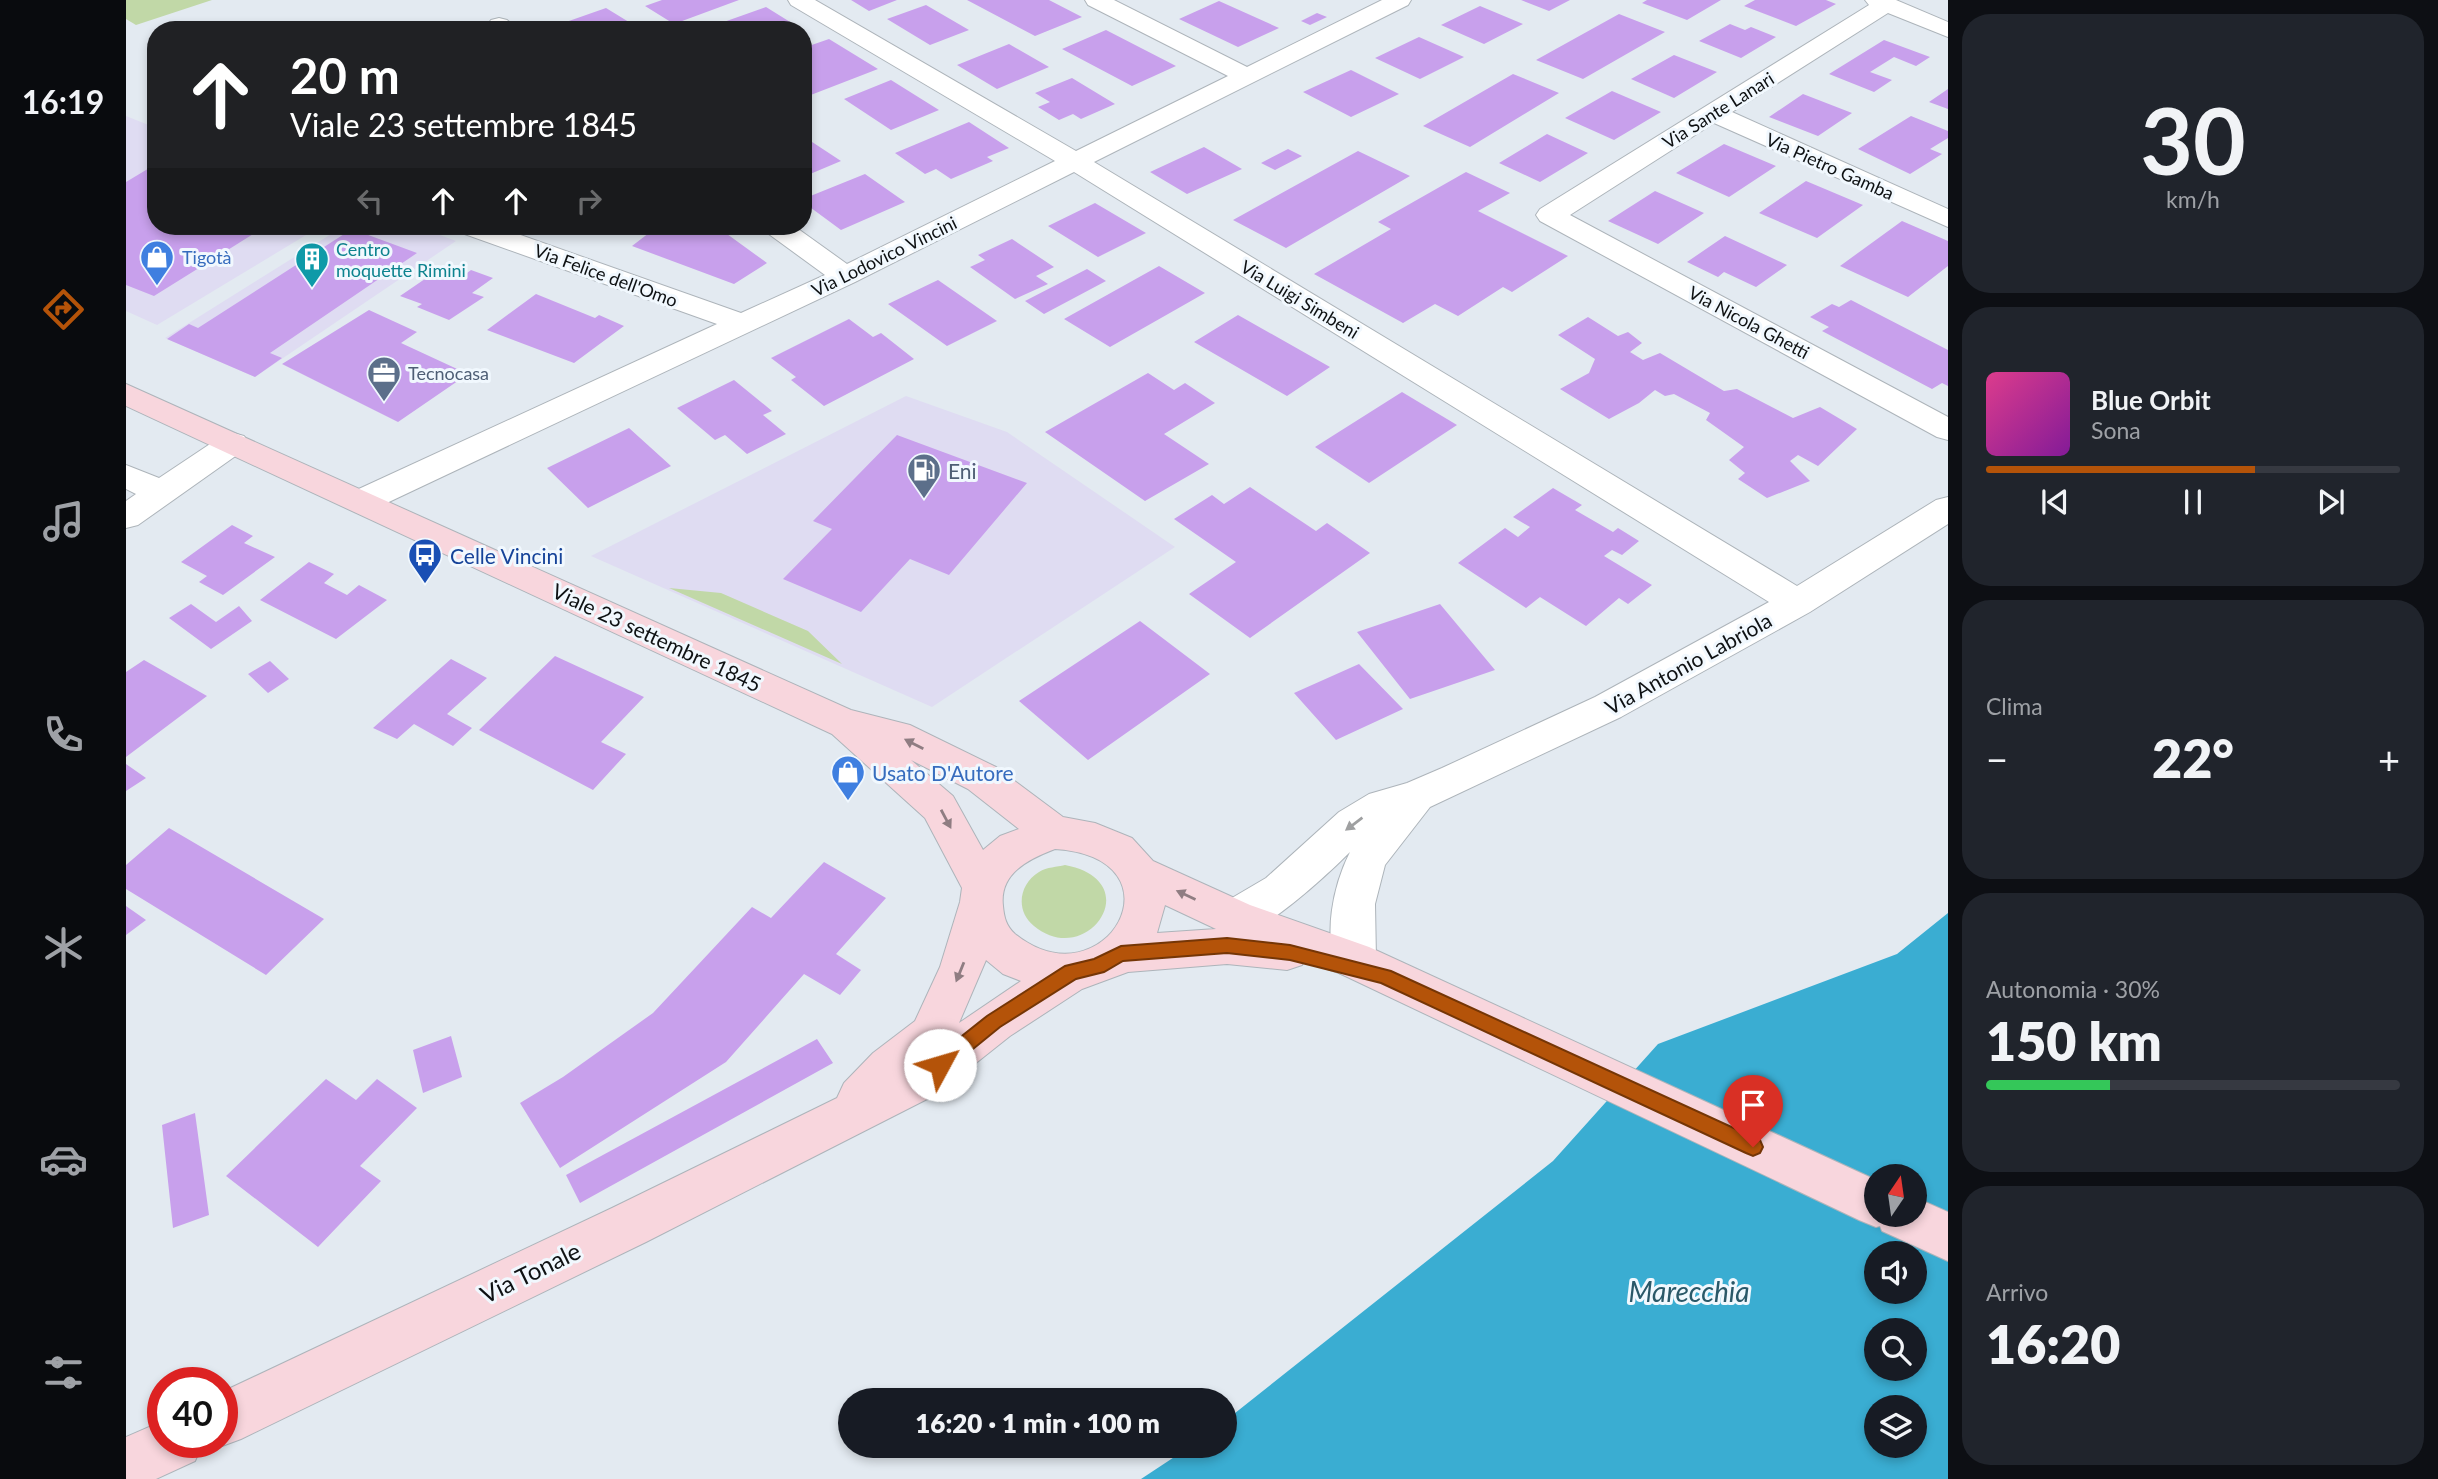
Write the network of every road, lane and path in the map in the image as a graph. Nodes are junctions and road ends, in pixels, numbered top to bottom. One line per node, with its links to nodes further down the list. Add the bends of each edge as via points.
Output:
1 (799, 0): 8 (street, Via Luigi Simbeni)
2 (1096, 0): 6 (street)
3 (1400, 0): 6 (street, Via Lodovico Vincini)
4 (1881, 2): 5 (street); 7 (street, Via Sante Lanari)
5 (1948, 30)
6 (1248, 77): 8 (street, Via Lodovico Vincini)
7 (1712, 113): 9 (street, Via Sante Lanari); 10 (street, Via Pietro Gamba)
8 (1074, 161): 13 (street, Via Lodovico Vincini); 23 (street, Via Luigi Simbeni)
9 (1550, 215): 16 (street, Via Nicola Ghetti)
10 (1948, 219)
11 (494, 235): 14 (street, Via Felice dell'Omo)
12 (788, 235): 13 (street)
13 (845, 276): 14 (street, Via Lodovico Vincini)
14 (744, 324): 20 (street, Via Lodovico Vincini)
15 (126, 394): 17 (main road, Viale 23 settembre 1845)
16 (1948, 430)
17 (233, 443): 19 (street); 20 (main road, Viale 23 settembre 1845)
18 (126, 476): 19 (street)
19 (161, 493): 22 (street)
20 (362, 501): 24 (main road, Viale 23 settembre 1845)
21 (1948, 508): 23 (street, Via Antonio Labriola)
22 (126, 517)
23 (1797, 603): 25 (street, Via Antonio Labriola, via 1608,707)
24 (843, 723): 26 (main road, Viale 23 settembre 1845, one-way to 24, via 982,778 896,735); 28 (main road, Viale 23 settembre 1845, one-way to 28, via 939,807)
25 (1416, 796): 29 (street, Via Antonio Labriola, one-way to 29, via 1383,805 1353,822 1281,890); 31 (street, Via Antonio Labriola, via 1370,853 1359,881 1352,922)
26 (1054, 833): 27 (main road, Viale 23 settembre 1845, via 1080,834 1104,842 1124,855); 28 (main road, Viale 23 settembre 1845, via 1008,849 991,865)
27 (1138, 873): 29 (main road, Viale 23 settembre 1845, one-way to 27); 30 (main road, via 1146,894 1145,916 1137,936)
28 (980, 896): 32 (main road, Viale 23 settembre 1845, via 985,928 999,947 1020,962 1045,971); 33 (main road, Via Tonale, one-way to 33, via 962,967 931,1035 889,1068)
29 (1235, 918): 31 (main road, Viale 23 settembre 1845)
30 (1121, 954): 31 (main road, Viale 23 settembre 1845, via 1227,946 1290,952); 32 (main road, Viale 23 settembre 1845)
31 (1369, 968): 34 (main road, Viale 23 settembre 1845)
32 (1072, 972): 33 (main road, Via Tonale, via 994,1021 921,1079)
33 (837, 1122): 37 (main road, Via Tonale)
34 (1864, 1198)
35 (1927, 1227): 36 (main road)
36 (1948, 1237)
37 (238, 1412)
38 (147, 1455): 39 (main road)
39 (126, 1465)

